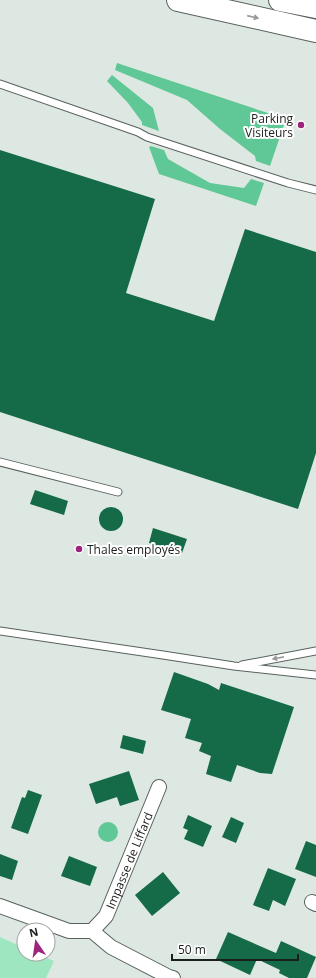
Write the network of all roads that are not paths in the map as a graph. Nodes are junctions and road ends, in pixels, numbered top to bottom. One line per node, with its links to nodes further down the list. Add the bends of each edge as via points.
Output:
1 (178, 0): 4 (main road, one-way to 4)
2 (280, 0): 3 (main road)
3 (316, 7)
4 (316, 31)
5 (0, 84): 6 (lane, via 147,137)
6 (316, 190)
7 (0, 462): 8 (lane)
8 (118, 492)
9 (0, 631): 11 (lane)
10 (316, 651): 11 (lane, one-way to 11)
11 (234, 666): 12 (lane)
12 (316, 675)
13 (159, 787): 15 (street, Impasse de Liffard, via 106,916)
14 (0, 906): 15 (street, via 69,931)
15 (92, 931): 16 (street, via 111,947)
16 (173, 978)

